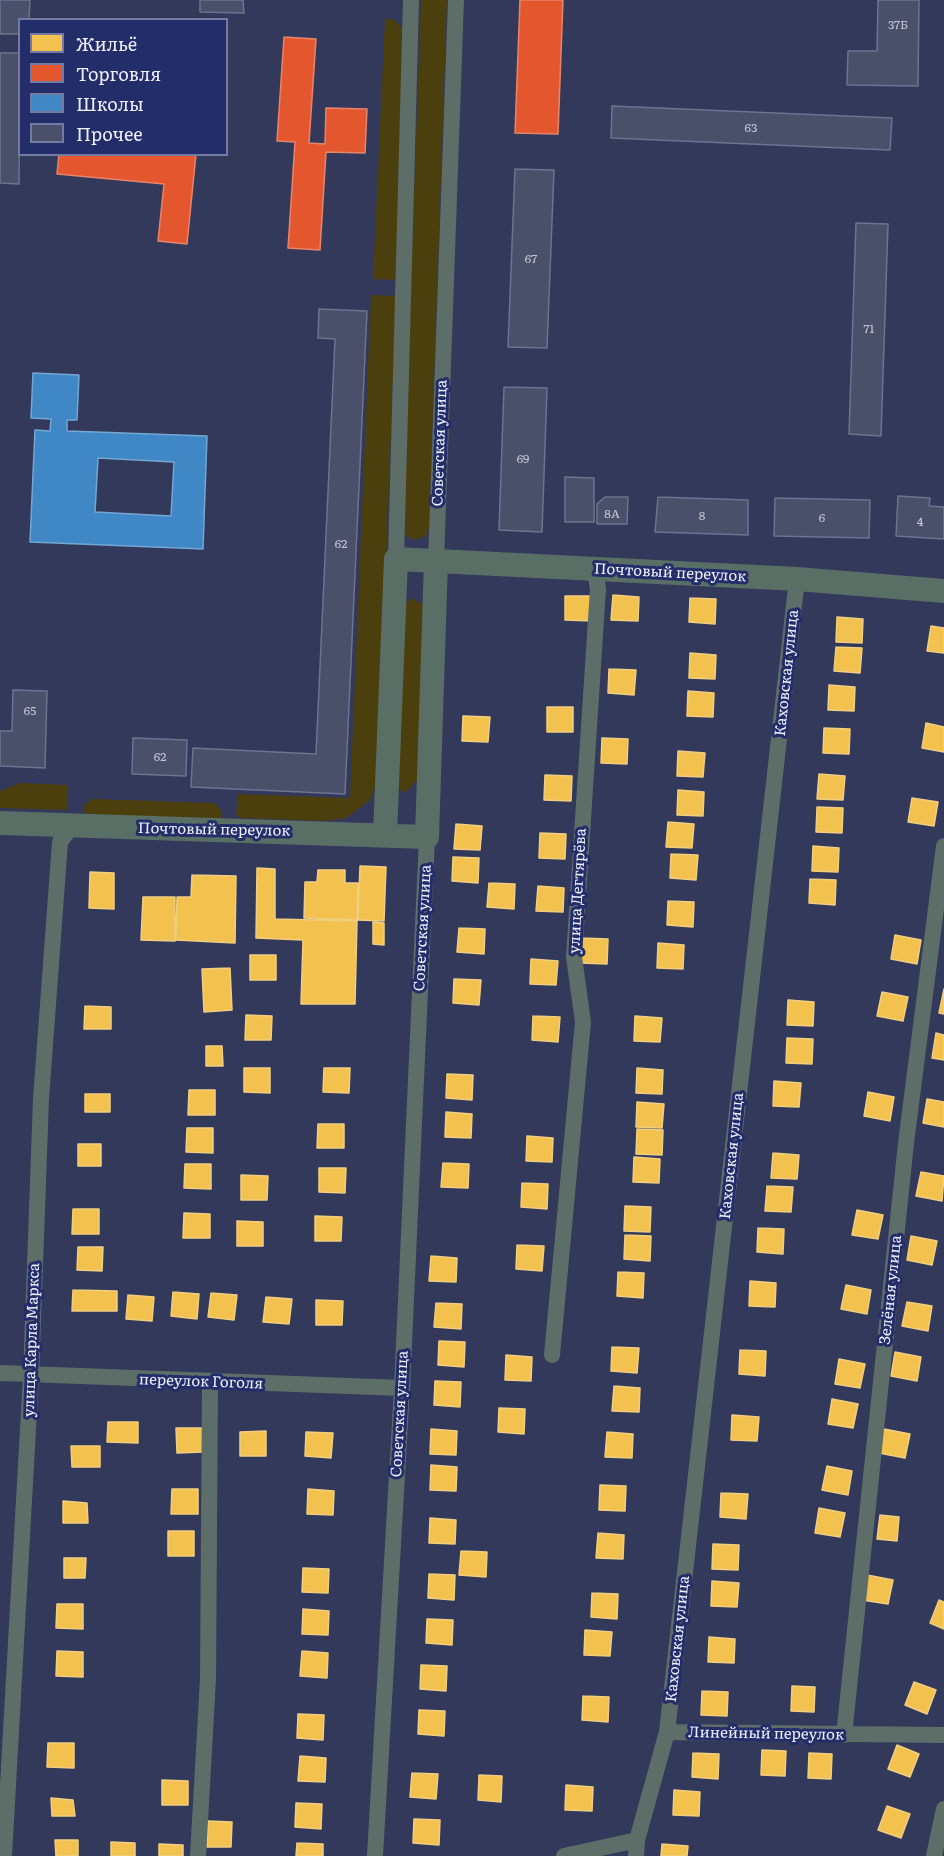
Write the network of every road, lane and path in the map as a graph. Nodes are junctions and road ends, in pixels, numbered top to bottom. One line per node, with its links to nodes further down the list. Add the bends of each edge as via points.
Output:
1 (411, 0): 3 (street)
2 (456, 0): 4 (street, Советская улица)
3 (396, 559): 4 (main road, Почтовый переулок); 10 (main road)
4 (436, 561): 5 (main road, Почтовый переулок); 11 (main road, Советская улица)
5 (595, 569): 6 (main road, Почтовый переулок); 13 (street, улица Дегтярёва, via 598,589 573,957 583,1022)
6 (797, 579): 7 (main road, Почтовый переулок); 18 (street, Каховская улица)
7 (944, 591)
8 (0, 823): 9 (main road, Почтовый переулок)
9 (70, 827): 10 (main road, Почтовый переулок); 15 (street, улица Карла Маркса, via 60,842 41,1099)
10 (385, 835): 11 (main road, Почтовый переулок)
11 (427, 837): 17 (street, Советская улица)
12 (944, 846): 19 (street, Зелёная улица, via 906,1143)
13 (552, 1355)
14 (0, 1373): 15 (street, переулок Гоголя)
15 (32, 1376): 16 (street, переулок Гоголя); 23 (street, улица Карла Маркса)
16 (210, 1383): 17 (street, переулок Гоголя); 24 (street, via 208,1679)
17 (402, 1388): 25 (street, Советская улица)
18 (667, 1732): 19 (street, Линейный переулок); 22 (street, Линейный переулок)
19 (844, 1735): 20 (street, Линейный переулок)
20 (944, 1735)
21 (944, 1809): 27 (street)
22 (636, 1848): 26 (street, Линейный переулок)
23 (4, 1856)
24 (198, 1856)
25 (375, 1856)
26 (564, 1856)
27 (934, 1856)

